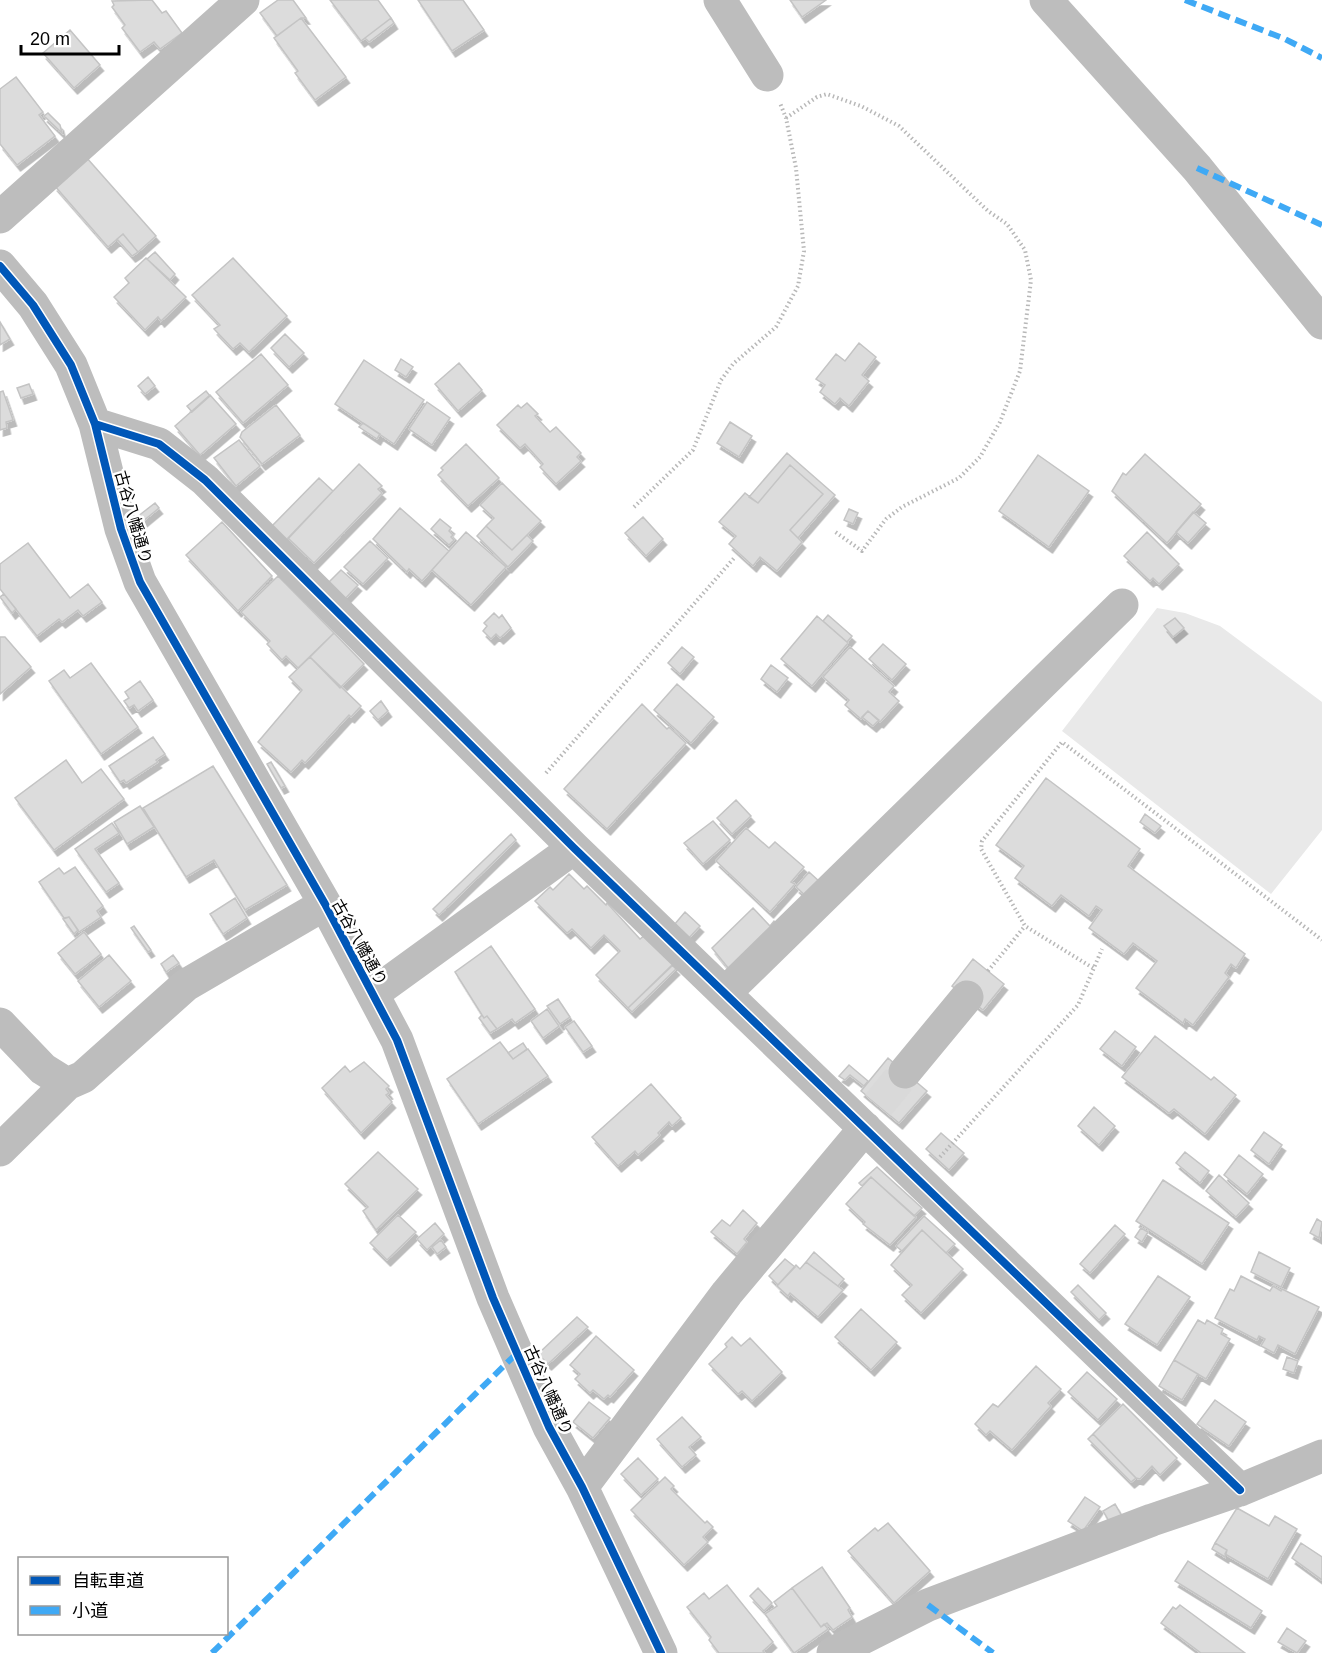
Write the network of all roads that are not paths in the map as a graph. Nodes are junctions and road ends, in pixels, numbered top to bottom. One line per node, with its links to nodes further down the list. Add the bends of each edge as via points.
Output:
1 (243, 0): 5 (street)
2 (720, 0): 4 (street)
3 (1046, 0): 7 (street, via 1197,168)
4 (767, 75)
5 (0, 217)
6 (0, 266): 8 (street, 古谷八幡通り, via 33,305 71,364)
7 (1322, 323)
8 (95, 424): 10 (street, via 159,444 205,480); 11 (street, 古谷八幡通り, via 121,529 140,582)
9 (1122, 605): 12 (street)
10 (574, 848): 12 (street); 13 (street)
11 (325, 904): 13 (street, 古谷八幡通り); 17 (street, via 186,985 82,1077)
12 (726, 992): 18 (street)
13 (374, 993): 21 (street, 古谷八幡通り, via 398,1040 493,1298 549,1427)
14 (967, 997): 16 (street)
15 (0, 1023): 17 (street, via 43,1069)
16 (905, 1072)
17 (67, 1084): 19 (street)
18 (868, 1119): 21 (street, via 727,1293); 22 (street, via 919,1179)
19 (0, 1150)
20 (1322, 1456): 22 (street)
21 (582, 1487): 23 (street, 古谷八幡通り)
22 (1240, 1490): 24 (street, via 928,1605)
23 (661, 1653)
24 (833, 1653)

